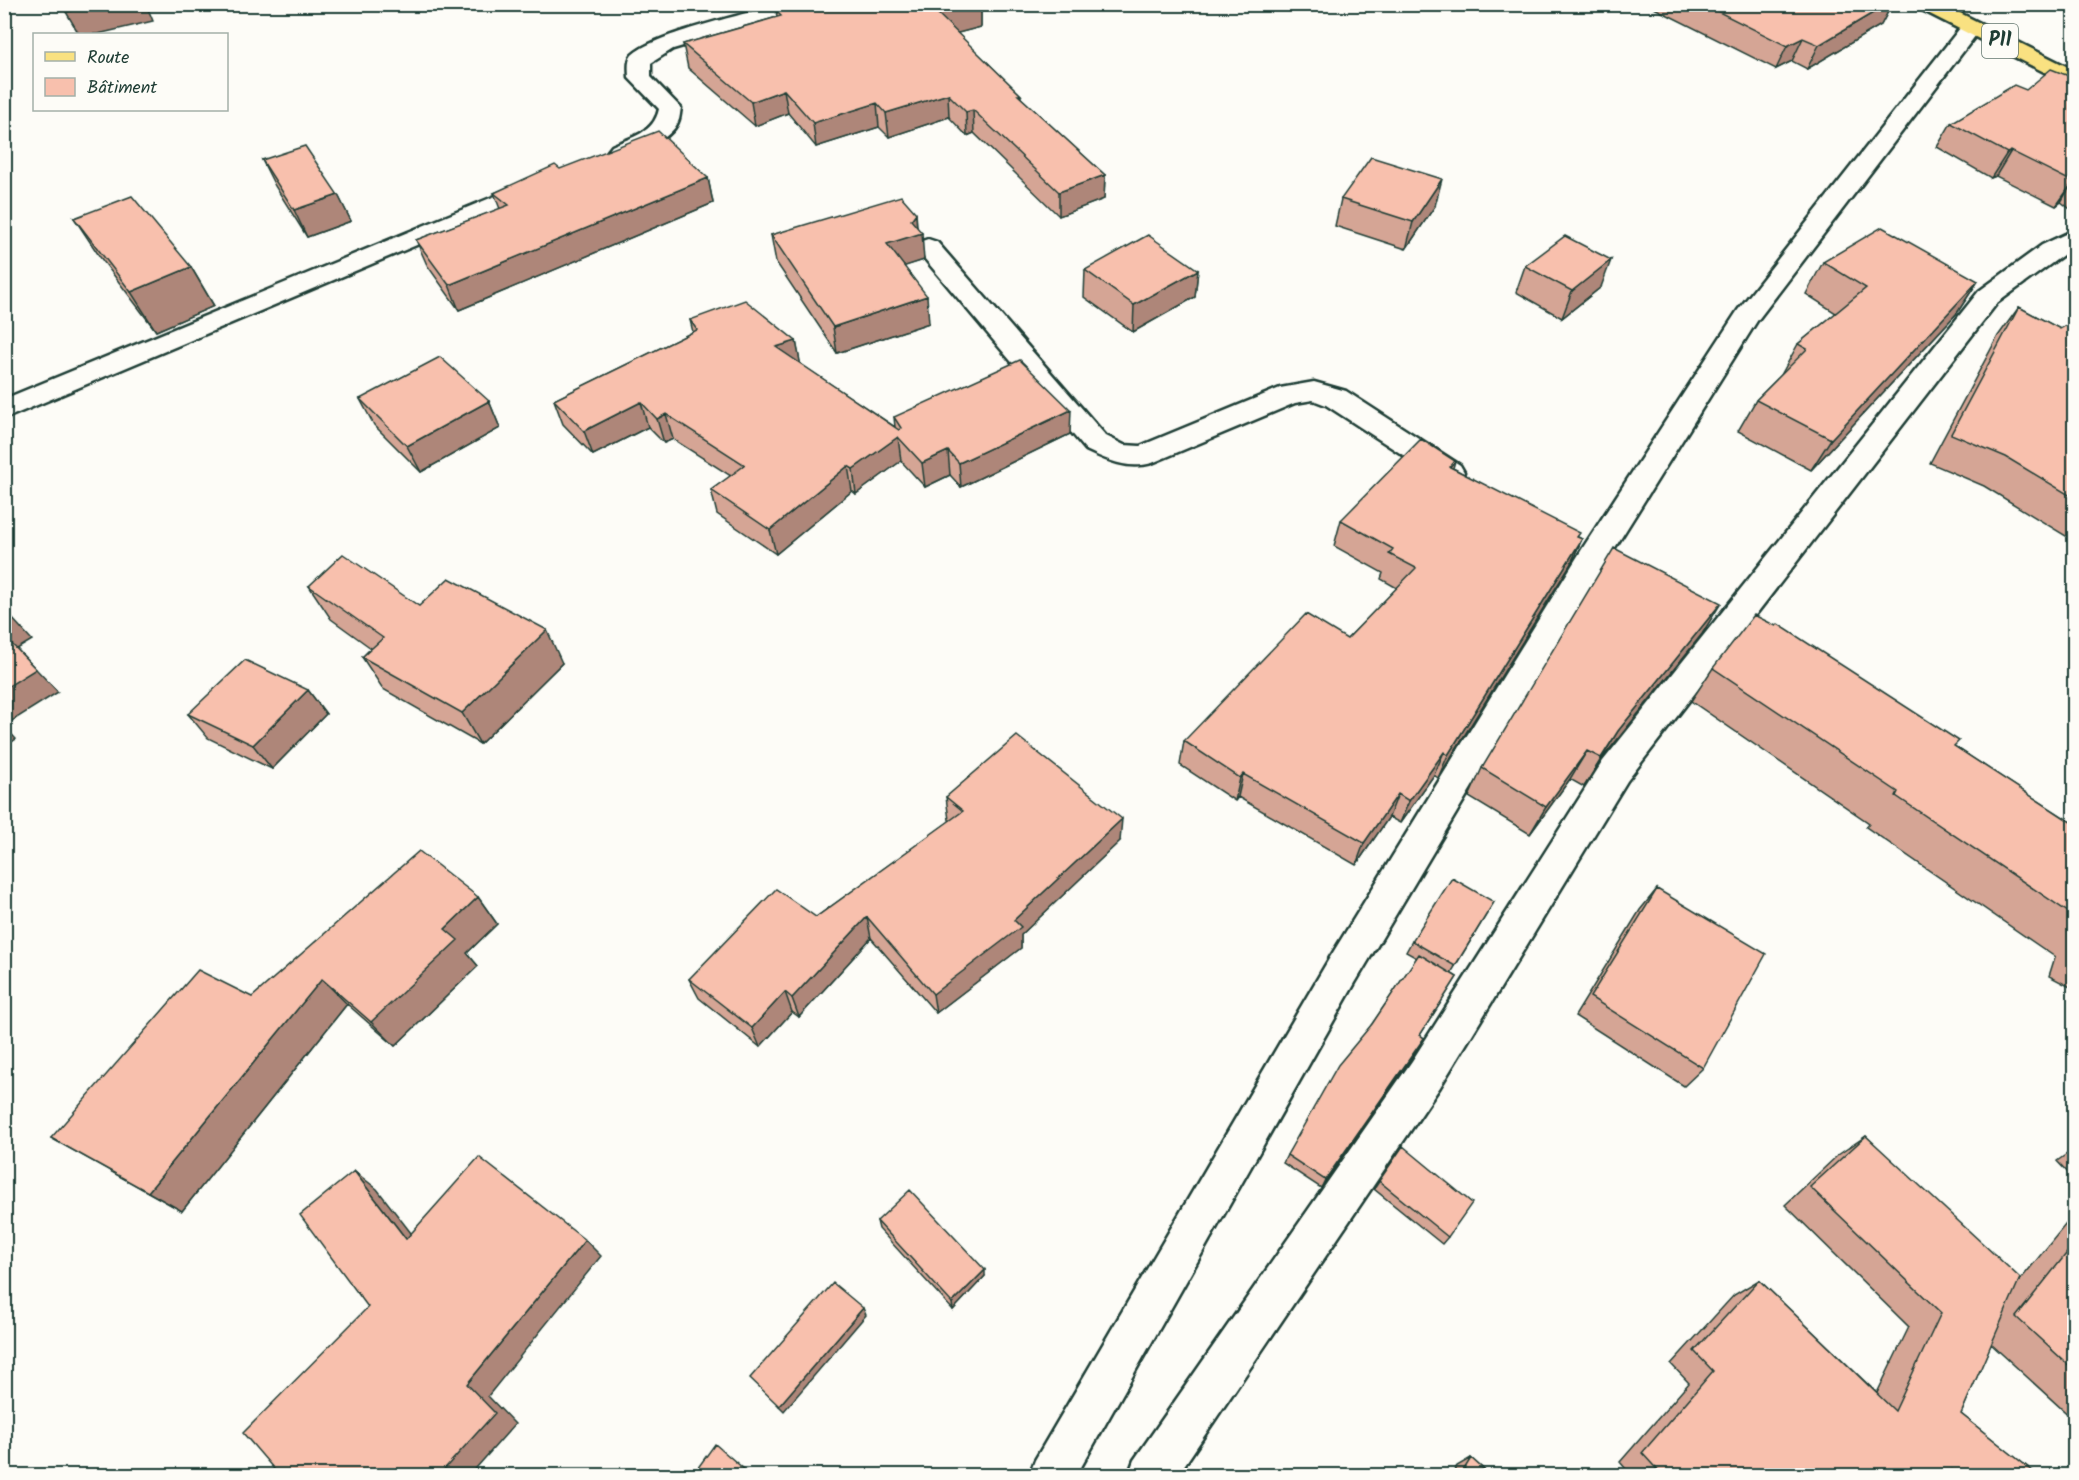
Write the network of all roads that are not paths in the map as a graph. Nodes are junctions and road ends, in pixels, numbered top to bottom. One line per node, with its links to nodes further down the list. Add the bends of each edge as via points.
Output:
1 (803, 4): 5 (street, via 665,44 640,60 640,78 670,108 667,123 654,136)
2 (1925, 4): 3 (main road, P11)
3 (1971, 27): 4 (main road, P11); 11 (street, via 1747,316 1585,549)
4 (2074, 78)
5 (600, 159)
6 (556, 177): 9 (street)
7 (2074, 237): 12 (street, via 1988,297 1615,771 1426,1074)
8 (928, 248): 10 (street, via 1096,443 1119,454 1142,456 1290,394 1314,391 1336,398)
9 (4, 410)
10 (1473, 487)
11 (1051, 1476)
12 (1150, 1476)

